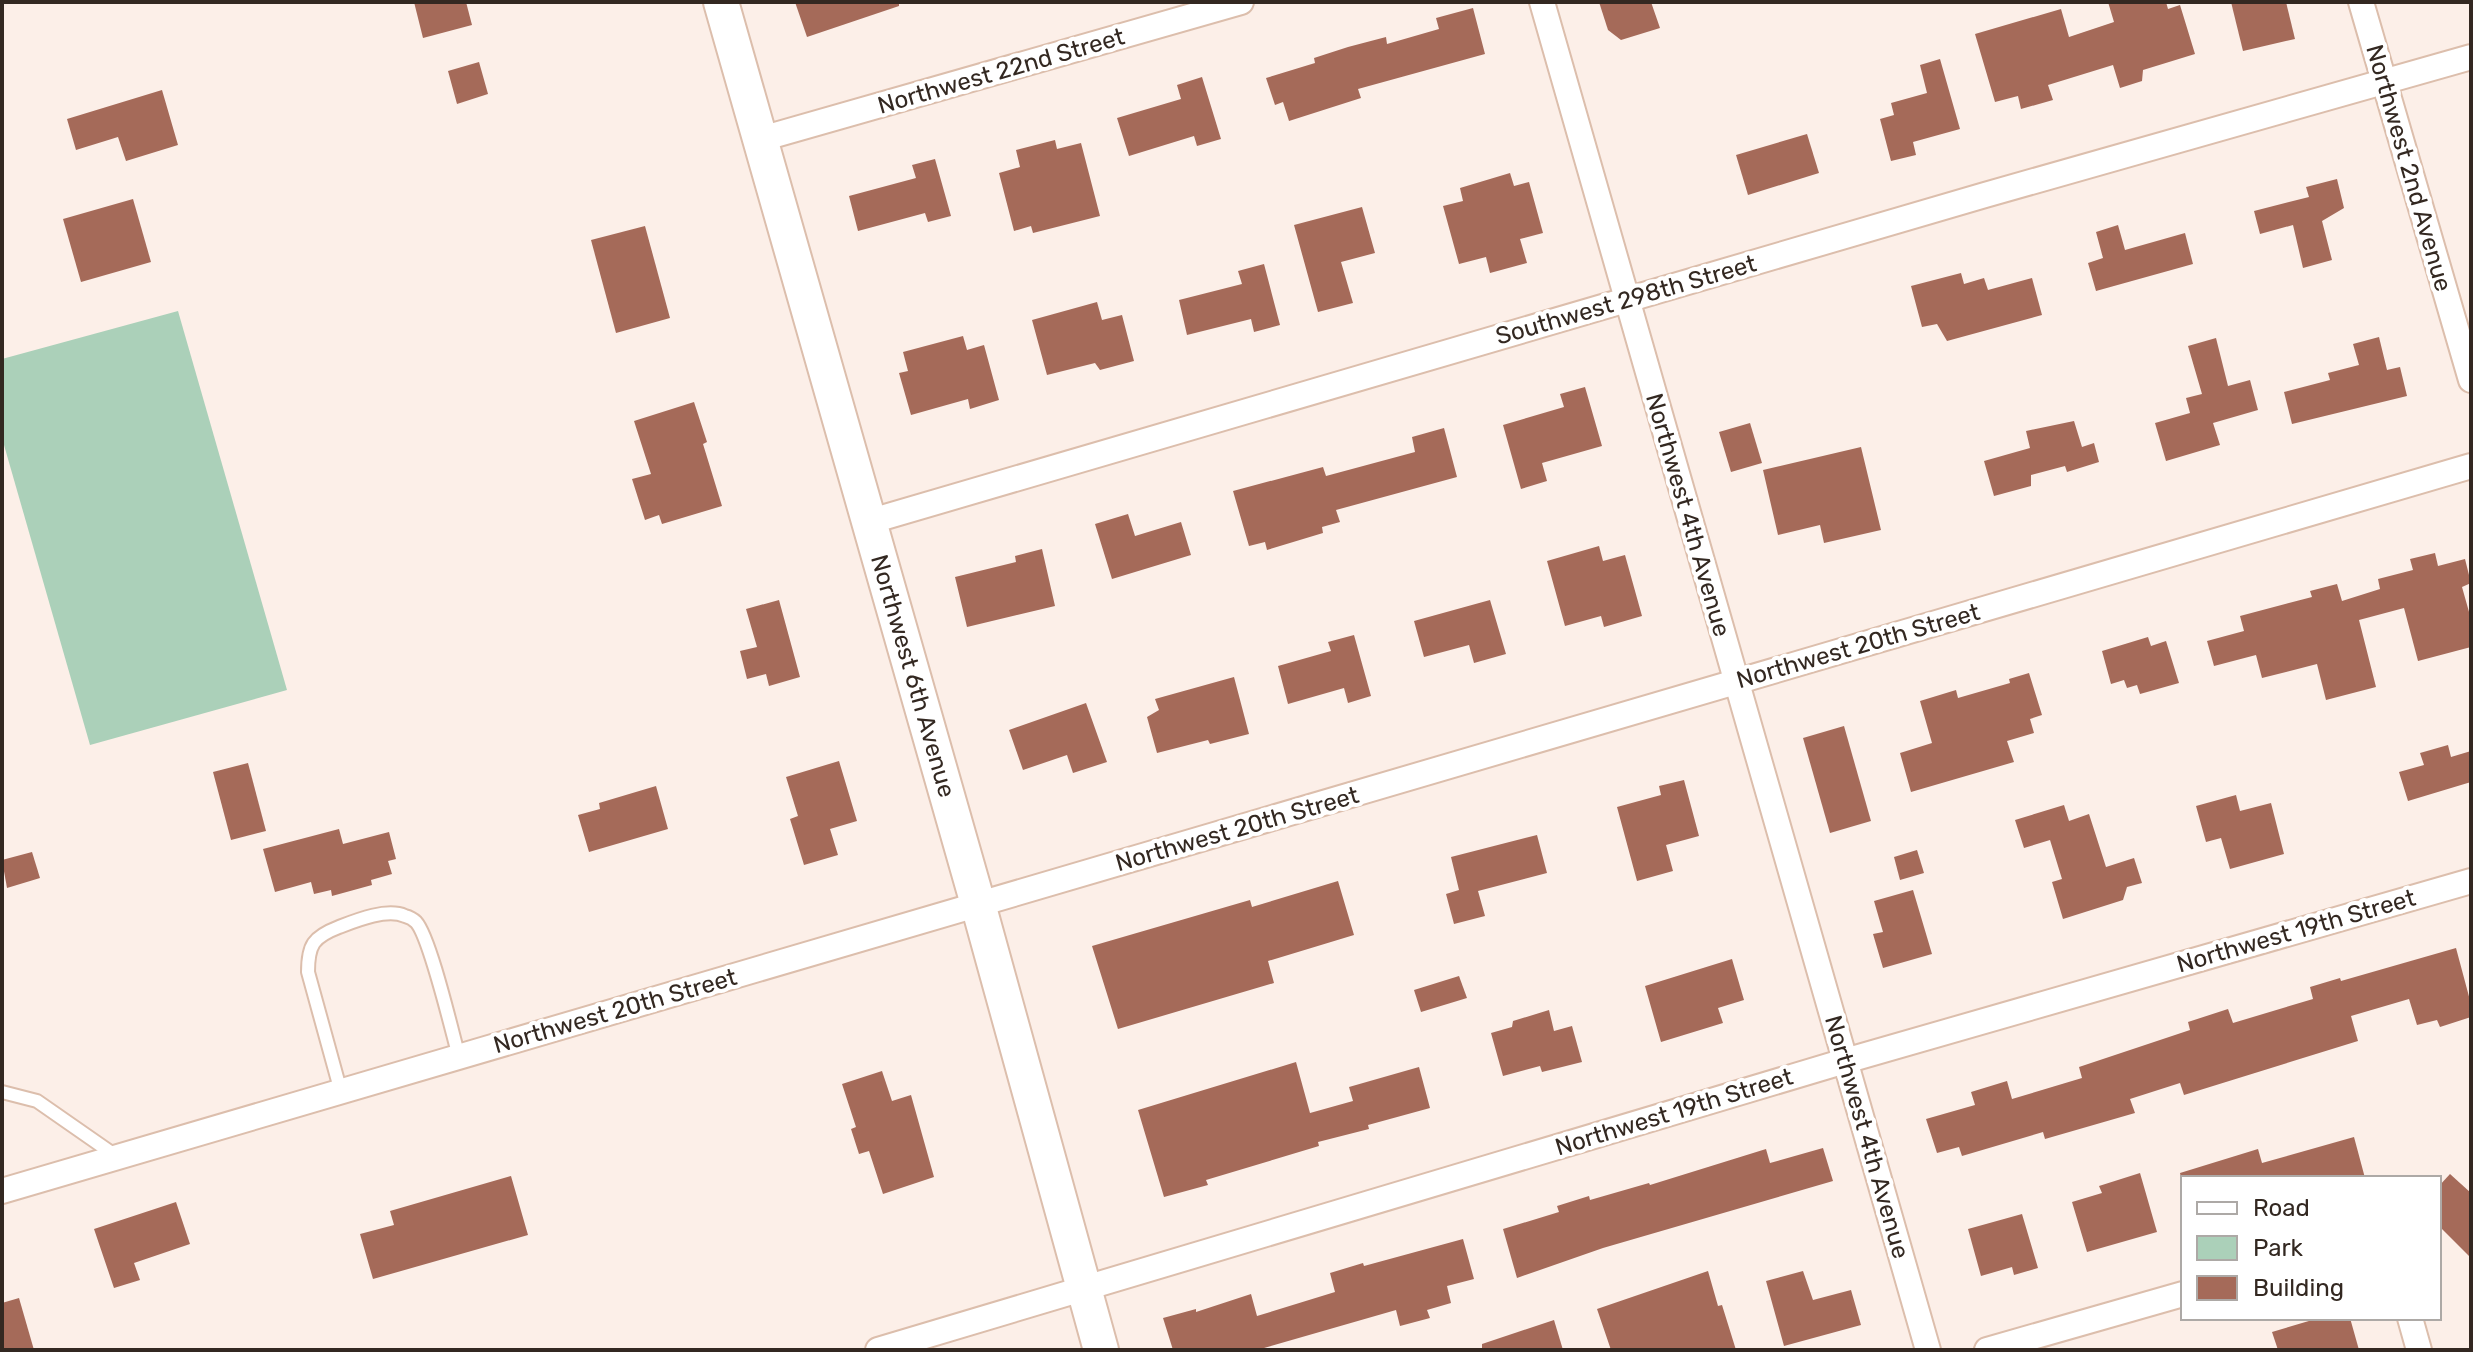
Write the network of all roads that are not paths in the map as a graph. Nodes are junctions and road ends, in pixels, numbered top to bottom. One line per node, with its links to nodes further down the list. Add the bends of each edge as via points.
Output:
1 (721, 2): 7 (street, Northwest 6th Avenue)
2 (1241, 2): 7 (street, Northwest 22nd Street)
3 (1542, 2): 8 (street, Northwest 4th Avenue)
4 (2361, 2): 6 (street, Northwest 2nd Avenue)
5 (2471, 57): 6 (street, Southwest 298th Street)
6 (2384, 81): 8 (street, Southwest 298th Street); 9 (street, Northwest 2nd Avenue)
7 (761, 139): 11 (street, Northwest 6th Avenue)
8 (1626, 300): 11 (street, Southwest 298th Street); 12 (street, Northwest 4th Avenue)
9 (2471, 380)
10 (2471, 466): 12 (street, Northwest 20th Street)
11 (868, 522): 14 (street, Northwest 6th Avenue)
12 (1736, 682): 14 (street, Northwest 20th Street); 16 (street, Northwest 4th Avenue)
13 (2471, 881): 16 (street, Northwest 19th Street)
14 (978, 904): 15 (street, Northwest 20th Street); 21 (street, Northwest 6th Avenue)
15 (459, 1057): 18 (street, Northwest 20th Street); 18 (lane, via 416,922 402,914 363,919 315,940 307,953)
16 (1845, 1061): 21 (street, Northwest 19th Street); 26 (street, Northwest 4th Avenue)
17 (2, 1092): 19 (lane, via 37,1101)
18 (341, 1092): 19 (street, Northwest 20th Street)
19 (118, 1157): 20 (street, Northwest 20th Street)
20 (2, 1191)
21 (1084, 1290): 24 (street, Northwest 19th Street); 25 (street, Northwest 6th Avenue)
22 (2181, 1295): 27 (street)
23 (2411, 1320): 28 (street)
24 (878, 1350)
25 (1101, 1350)
26 (1928, 1350)
27 (1987, 1350)
28 (2419, 1350)

